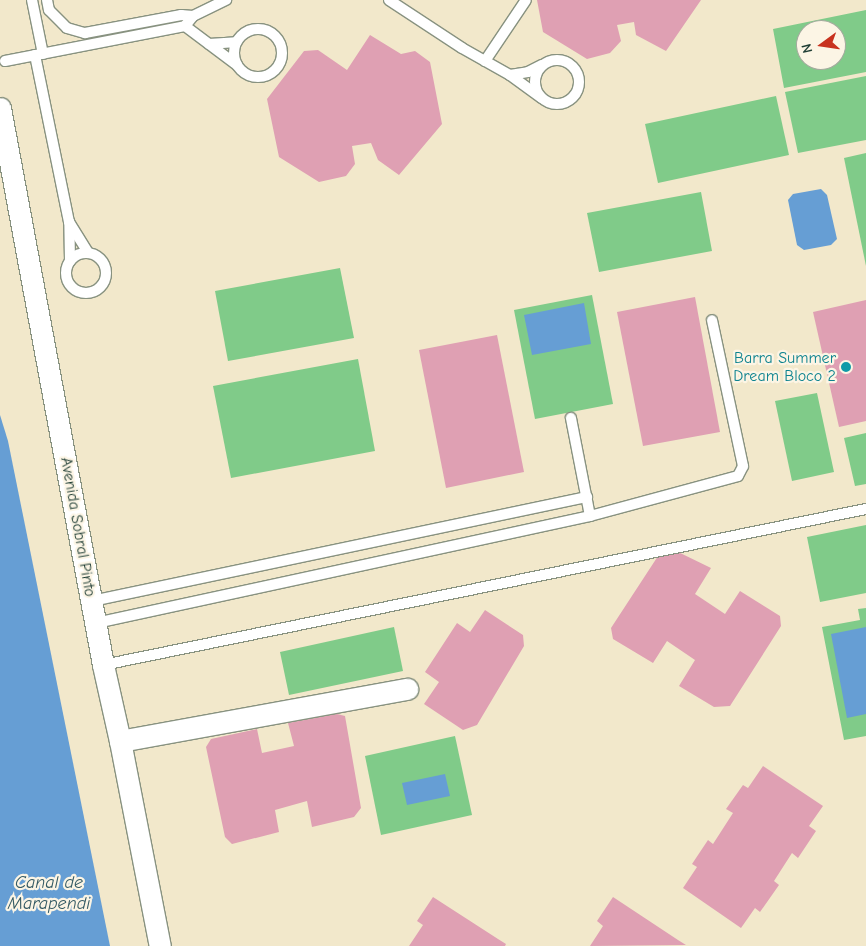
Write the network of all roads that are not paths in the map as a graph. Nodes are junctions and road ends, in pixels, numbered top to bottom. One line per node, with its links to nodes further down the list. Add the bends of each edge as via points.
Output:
1 (32, 0): 10 (lane)
2 (47, 0): 6 (lane, via 49,10 67,28 85,33 181,15)
3 (226, 0): 6 (lane)
4 (389, 0): 12 (lane)
5 (526, 0): 12 (lane)
6 (193, 16): 7 (lane)
7 (185, 26): 9 (lane); 10 (lane)
8 (236, 42): 9 (lane); 13 (lane, via 234,57); 13 (lane, via 247,32 261,29 275,36 282,50 278,66 265,76 248,75)
9 (209, 44): 13 (lane)
10 (39, 55): 11 (lane); 18 (lane)
11 (5, 61)
12 (485, 61): 15 (lane)
13 (237, 65)
14 (542, 65): 15 (lane, via 528,72); 16 (lane, via 535,85); 16 (lane, via 555,60 569,62 575,67 580,81 570,100 556,104)
15 (510, 75): 16 (lane)
16 (542, 98)
17 (0, 108): 26 (street, Avenida Sobral Pinto)
18 (69, 222): 19 (lane); 20 (lane)
19 (88, 253): 20 (lane, via 75,256); 20 (lane, via 100,258 106,269 105,282 95,291 82,293 71,287 66,274)
20 (70, 261)
21 (712, 320): 25 (lane, via 743,466 738,476)
22 (571, 418): 23 (lane)
23 (586, 497): 25 (lane); 26 (lane)
24 (866, 509): 28 (lane)
25 (590, 516): 27 (lane)
26 (92, 601): 27 (street, Avenida Sobral Pinto)
27 (96, 622): 28 (street, Avenida Sobral Pinto)
28 (103, 665): 30 (street, Avenida Sobral Pinto)
29 (407, 689): 30 (street)
30 (120, 741): 31 (street, Avenida Sobral Pinto)
31 (160, 946)

